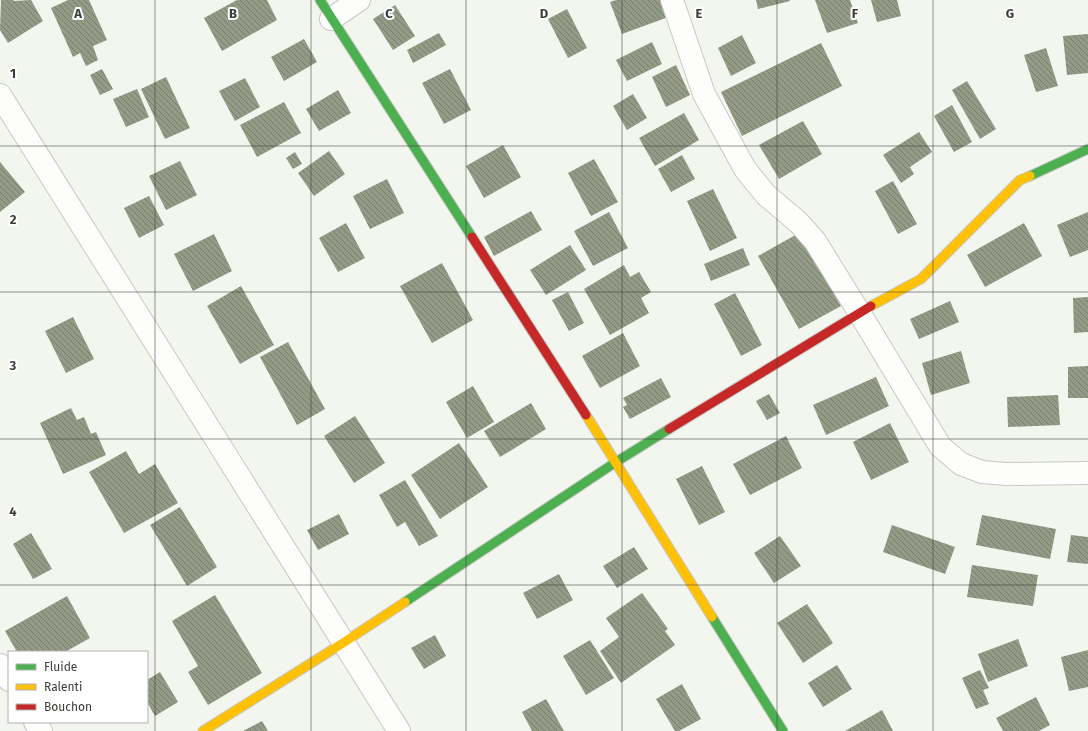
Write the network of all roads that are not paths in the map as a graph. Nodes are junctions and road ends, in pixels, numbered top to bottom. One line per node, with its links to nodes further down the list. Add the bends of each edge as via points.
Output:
1 (320, 0): 4 (street)
2 (359, 0): 4 (street)
3 (672, 0): 7 (street, via 704,94 745,169 766,195 798,222 815,241)
4 (331, 19): 8 (street)
5 (0, 95): 10 (street)
6 (1088, 149): 7 (street, via 1020,180 921,279)
7 (860, 312): 8 (street); 9 (street, via 940,446 961,464 982,472 1006,474)
8 (616, 462): 10 (street); 15 (street)
9 (1088, 473)
10 (343, 643): 13 (street); 14 (street)
11 (0, 665): 12 (street)
12 (8, 678)
13 (203, 731)
14 (398, 731)
15 (783, 731)

